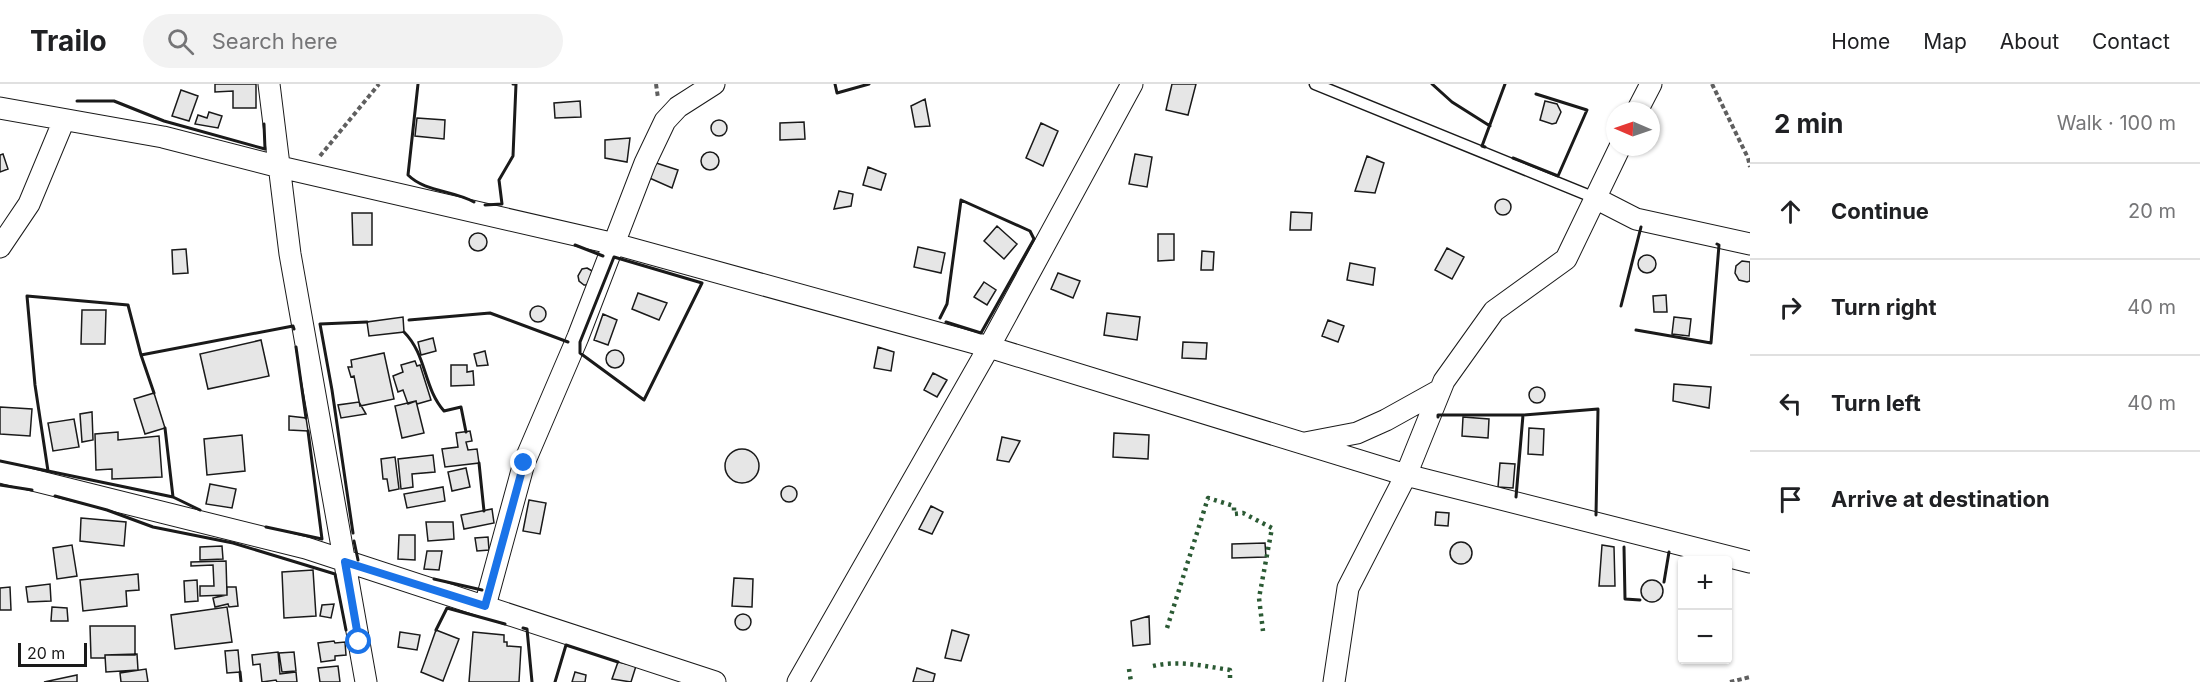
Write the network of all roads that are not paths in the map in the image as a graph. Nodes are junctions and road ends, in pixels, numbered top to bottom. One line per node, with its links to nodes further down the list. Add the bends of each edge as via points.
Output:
1 (269, 84): 10 (street)
2 (714, 84): 12 (street, via 678,107 665,121)
3 (1132, 84): 15 (street)
4 (1315, 84): 11 (lane)
5 (1651, 84): 6 (street)
6 (1642, 102)
7 (0, 108): 8 (street)
8 (64, 120): 10 (street, via 163,137); 14 (street, via 29,204)
9 (1616, 156): 11 (street)
10 (280, 167): 12 (street); 20 (street, via 290,254)
11 (1595, 198): 13 (street, via 1636,219); 16 (street, via 1566,259 1494,311)
12 (615, 244): 15 (street); 22 (street, via 524,463)
13 (1750, 244)
14 (0, 247)
15 (989, 347): 17 (street); 25 (street)
16 (1440, 390): 17 (street, via 1357,433); 19 (street)
17 (1304, 444): 19 (street)
18 (0, 472): 20 (street, via 306,548)
19 (1406, 475): 21 (street); 26 (street, via 1348,588)
20 (345, 562): 22 (street); 23 (street)
21 (1750, 562)
22 (485, 606): 24 (street)
23 (366, 682)
24 (715, 682)
25 (798, 682)
26 (1334, 682)

